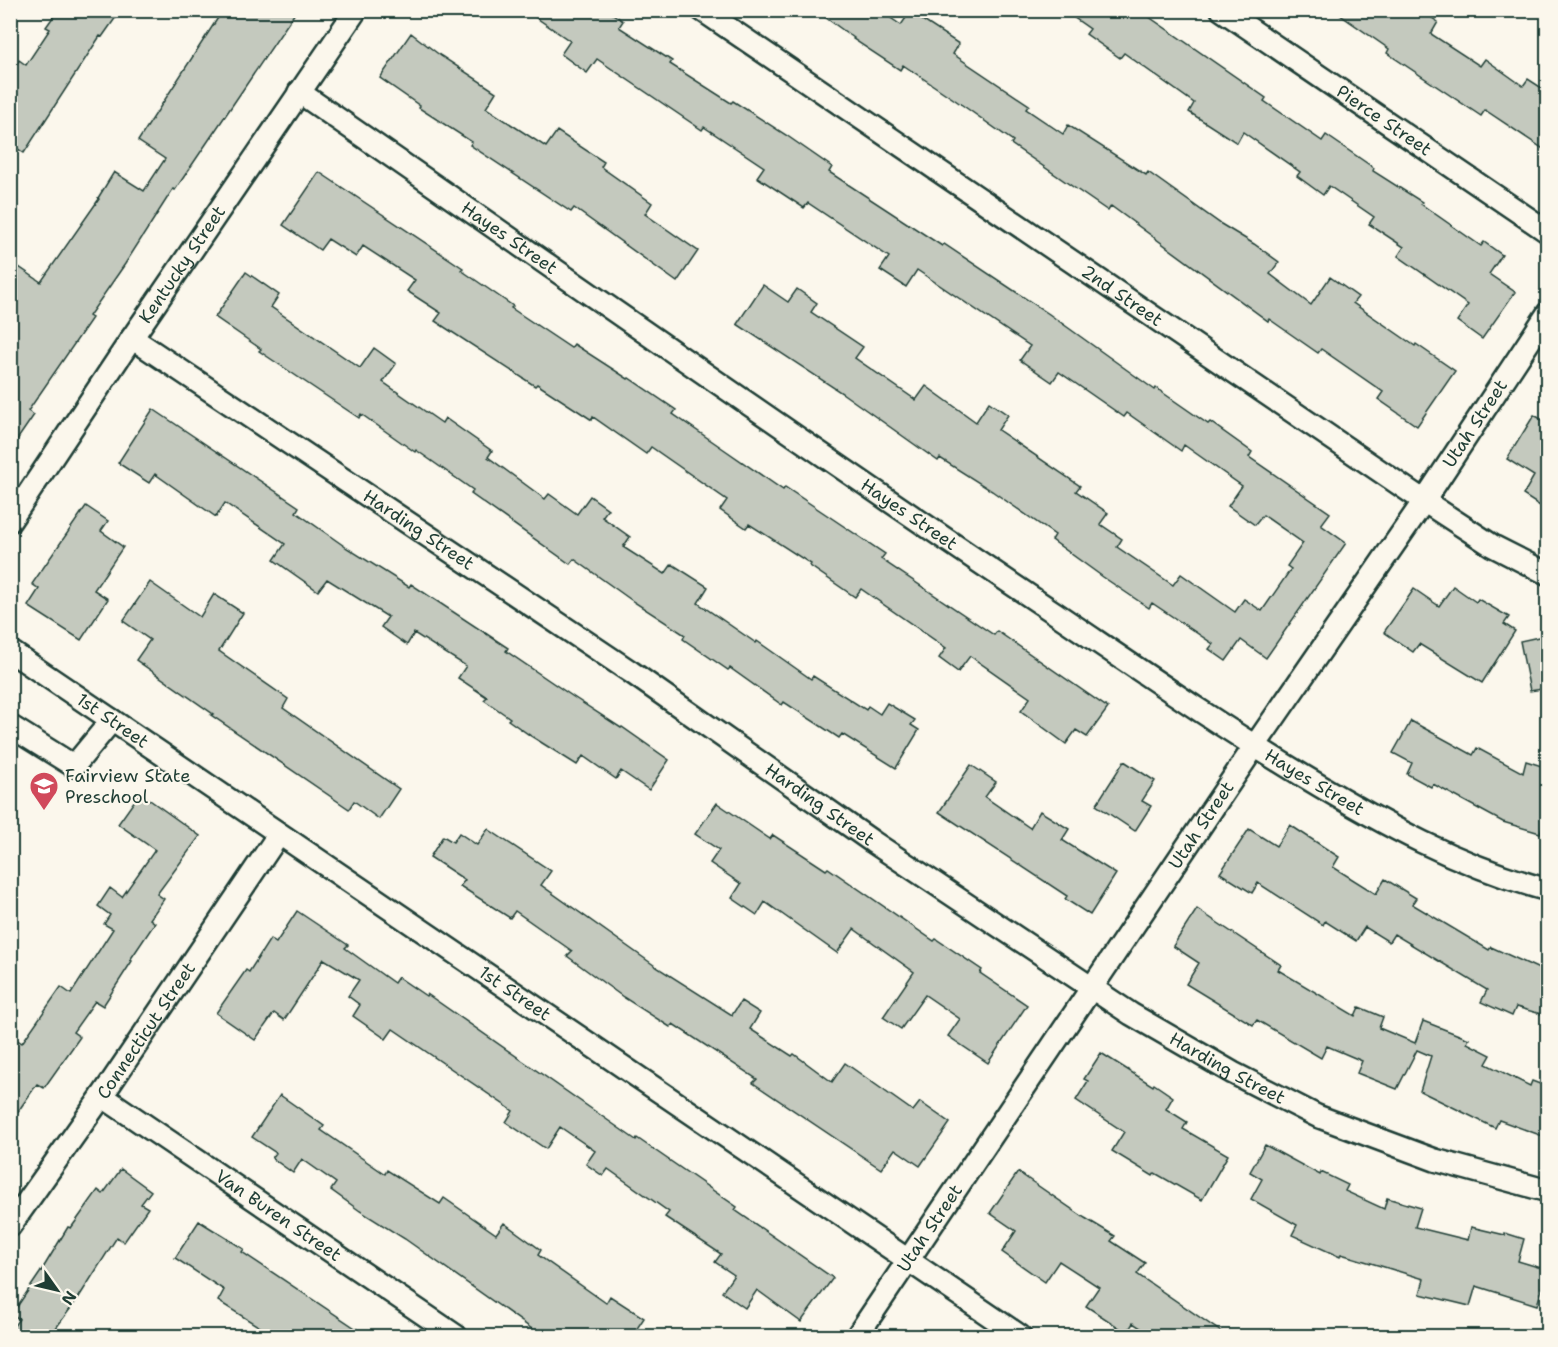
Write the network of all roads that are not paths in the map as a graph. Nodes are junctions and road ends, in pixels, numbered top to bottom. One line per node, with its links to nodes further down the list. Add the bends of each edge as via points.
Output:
1 (356, 10): 4 (street, Kentucky Street)
2 (702, 10): 8 (street, 2nd Street)
3 (1222, 10): 5 (street, Pierce Street)
4 (299, 92): 7 (street, Kentucky Street); 14 (street, Hayes Street, via 878,494)
5 (1548, 232)
6 (1548, 313): 8 (street, Utah Street)
7 (132, 338): 9 (street, Kentucky Street); 17 (street, Harding Street)
8 (1424, 501): 10 (street, 2nd Street, via 1493,546); 14 (street, Utah Street)
9 (10, 521)
10 (1548, 574)
11 (10, 651): 12 (street, 1st Street)
12 (112, 720): 13 (street, via 74,766); 15 (street, 1st Street)
13 (10, 726)
14 (1254, 747): 16 (street, Hayes Street, via 1386,825 1437,850); 17 (street, Utah Street)
15 (279, 834): 18 (street, Connecticut Street); 21 (street, 1st Street)
16 (1548, 890)
17 (1092, 987): 19 (street, Harding Street, via 1233,1073 1317,1116 1435,1160); 21 (street, Utah Street)
18 (102, 1096): 20 (street, Connecticut Street); 22 (street, Van Buren Street)
19 (1548, 1191)
20 (10, 1226)
21 (908, 1260): 23 (street, Utah Street); 24 (street, 1st Street)
22 (456, 1336)
23 (856, 1336)
24 (1020, 1336)

